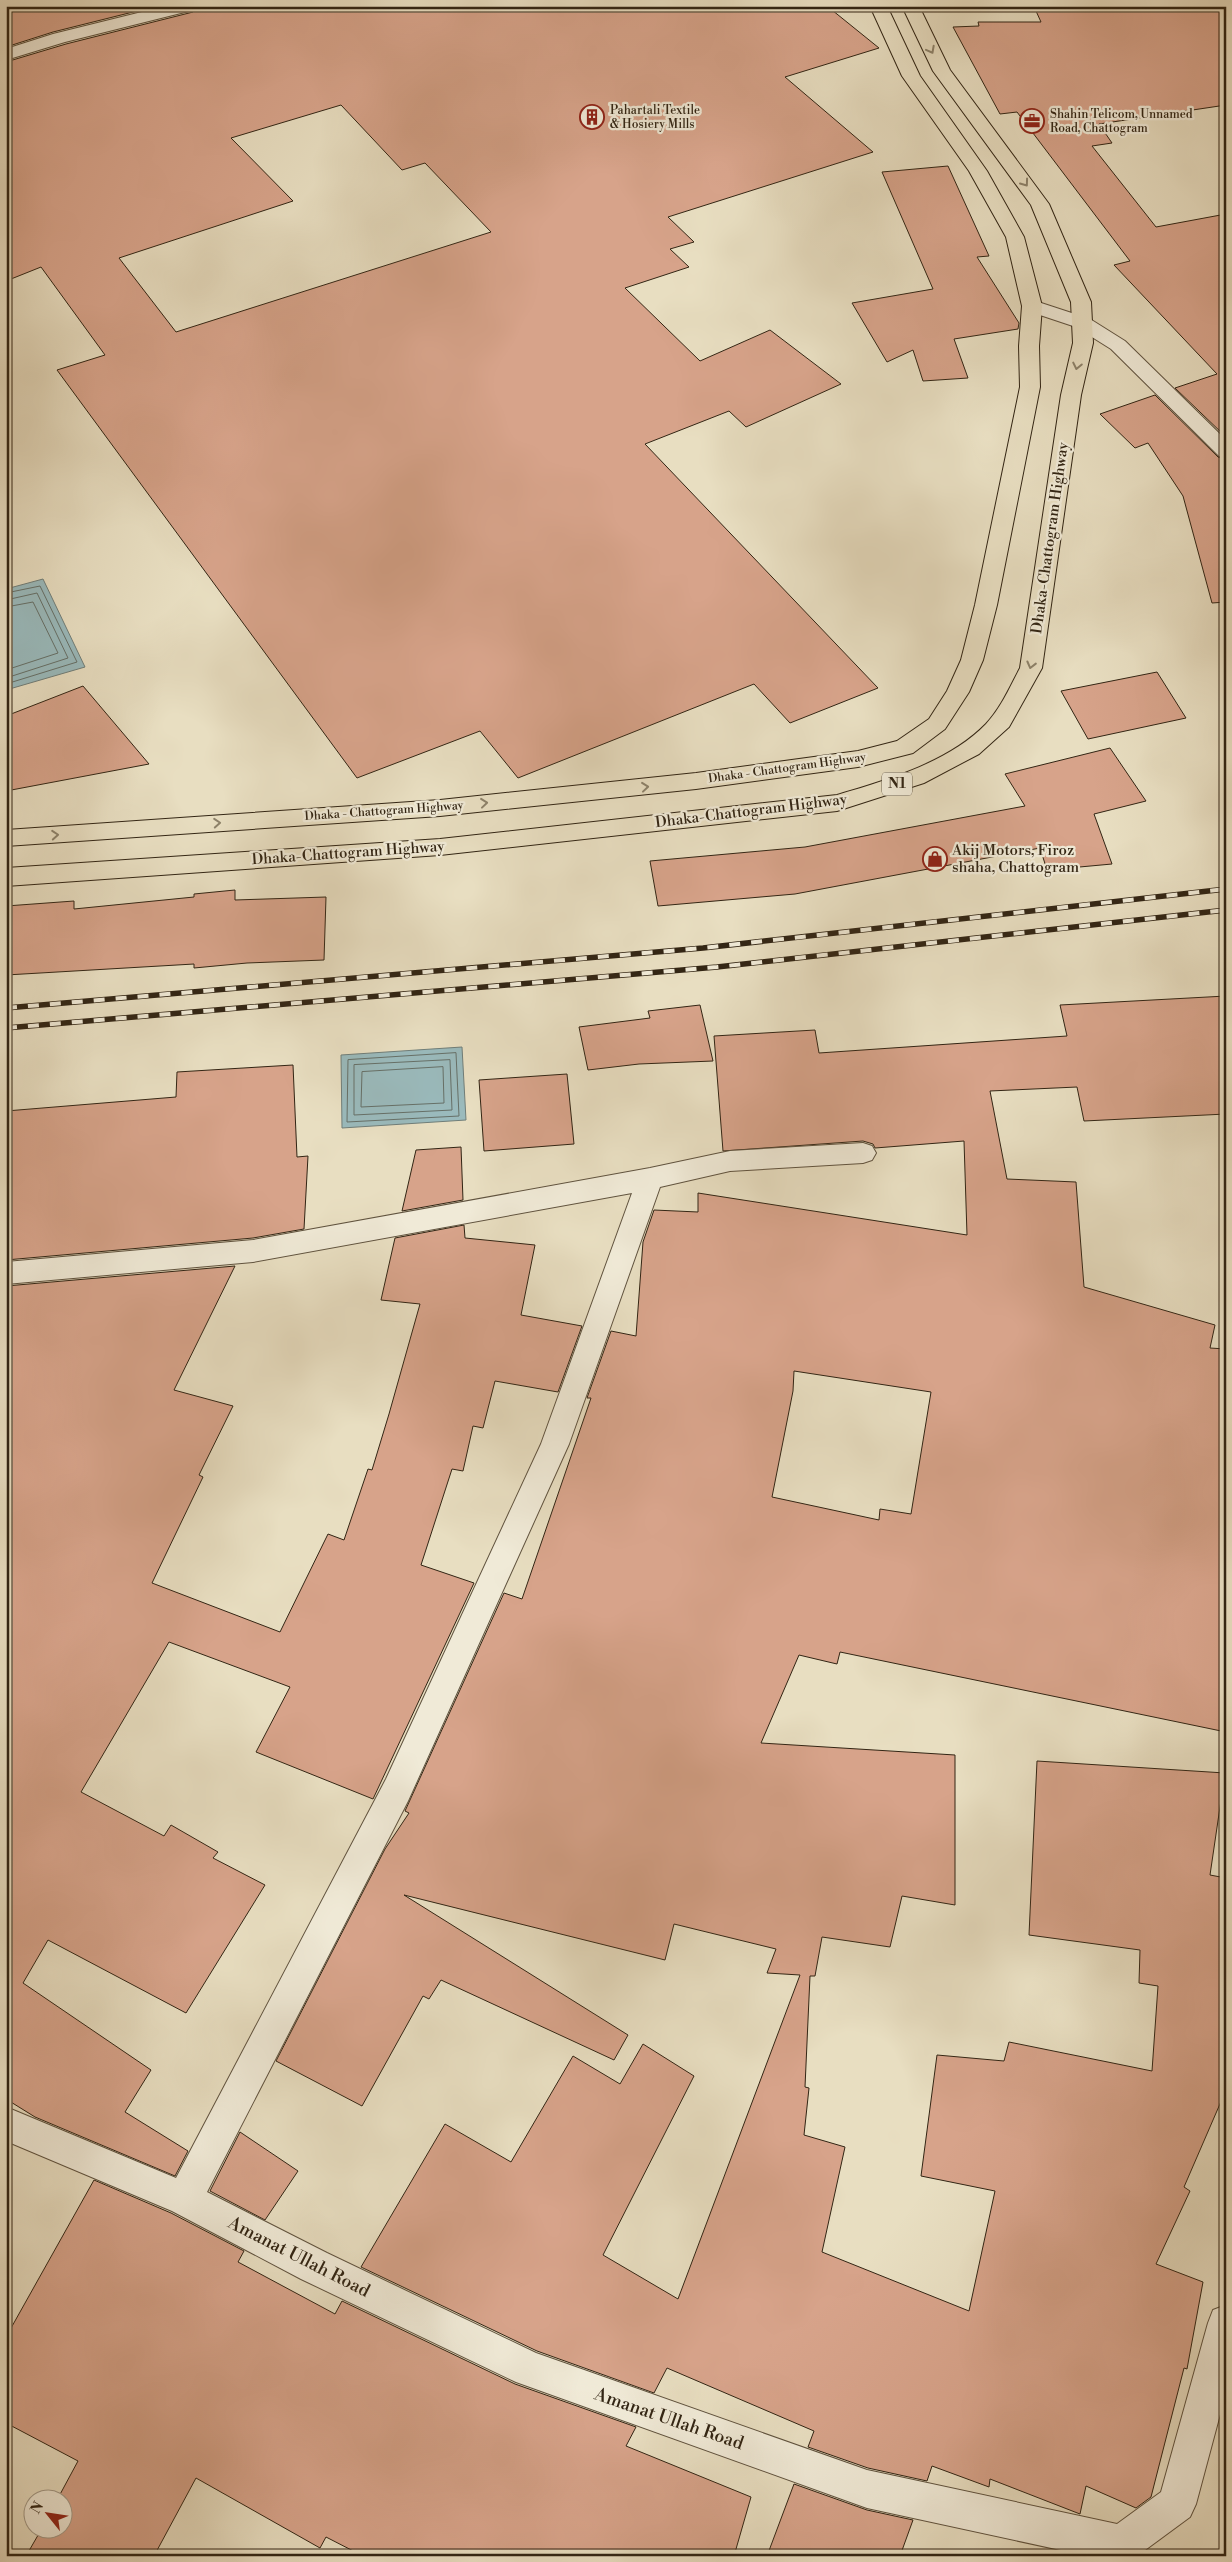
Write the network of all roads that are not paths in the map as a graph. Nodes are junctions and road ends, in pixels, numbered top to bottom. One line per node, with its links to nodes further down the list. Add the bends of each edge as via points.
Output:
1 (187, 6): 4 (street, via 59,38)
2 (878, 6): 5 (highway, Dhaka - Chattogram Highway / N1, via 911,76 978,171 1015,237)
3 (910, 6): 6 (highway, Dhaka-Chattogram Highway / N1, one-way to 6, via 942,71 1040,204 1081,302)
4 (6, 55)
5 (1032, 306): 6 (street); 8 (highway, Dhaka - Chattogram Highway / N1, one-way to 5, via 440,808 696,781 848,760 905,747 937,724 958,692 972,660 1030,387)
6 (1083, 323): 7 (street, via 1118,345); 9 (highway, Dhaka-Chattogram Highway / N1, one-way to 9, via 1084,343 1071,394 1031,668 1012,704 988,735 952,759 882,790 837,803 440,847)
7 (1226, 452)
8 (6, 838)
9 (6, 877)
10 (863, 1153): 11 (street, via 730,1161)
11 (650, 1179): 12 (street, via 253,1251); 14 (street, via 555,1444 539,1480 397,1790)
12 (6, 1273)
13 (6, 2124): 14 (street, Amanat Ullah Road)
14 (184, 2199): 15 (street, Amanat Ullah Road, via 314,2266 529,2369 867,2489 1121,2544 1177,2504)
15 (1226, 2323)

